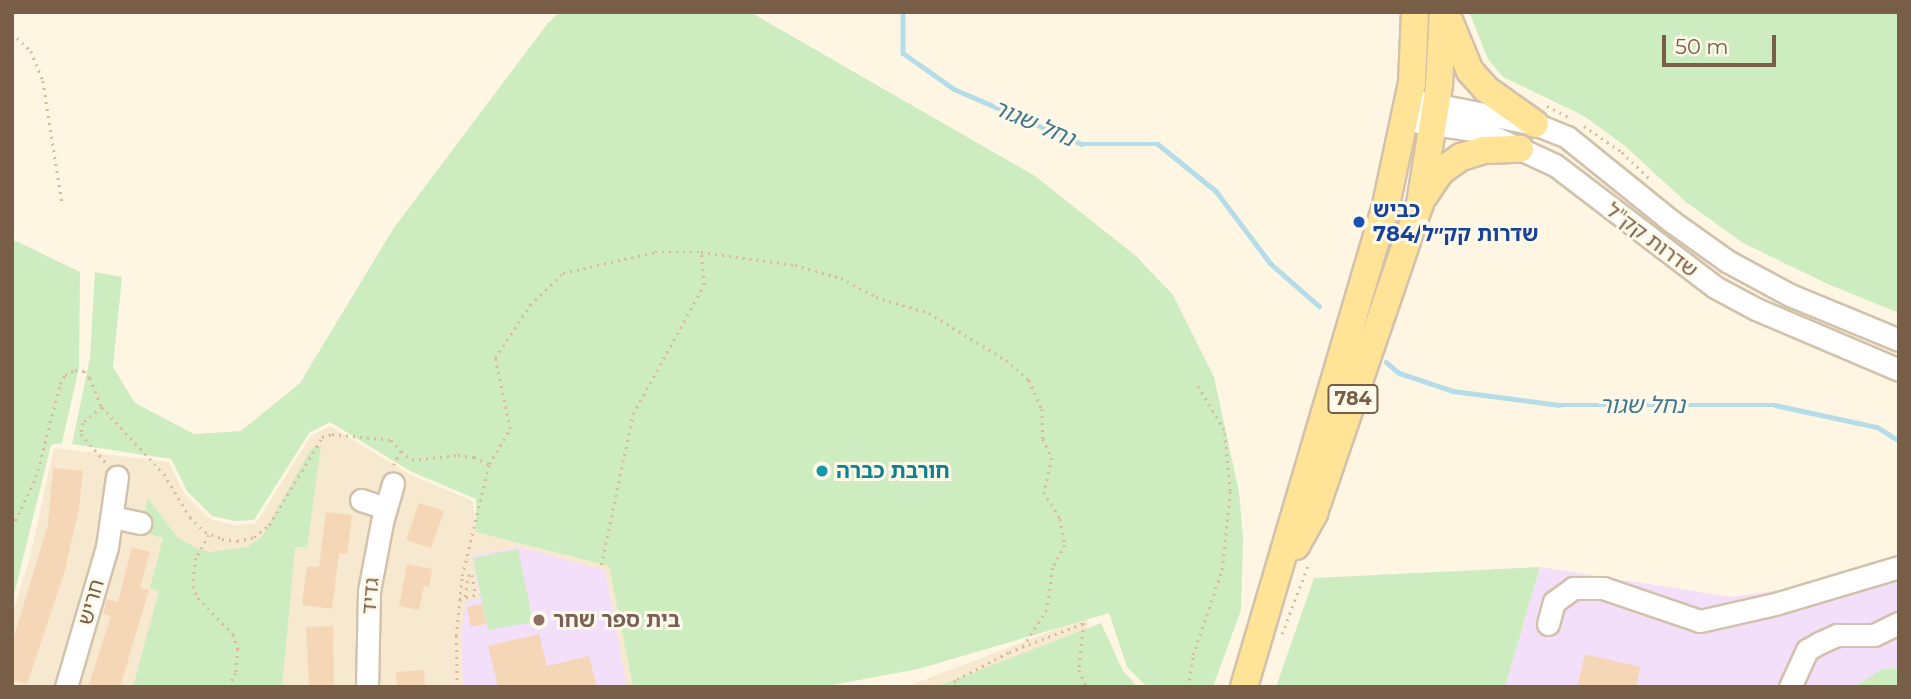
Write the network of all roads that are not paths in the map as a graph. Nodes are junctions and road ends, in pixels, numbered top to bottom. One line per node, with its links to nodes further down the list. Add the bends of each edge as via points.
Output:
1 (1415, 12): 3 (main road, 784)
2 (1445, 12): 4 (main road, 784); 5 (main road, via 1470,71 1486,89)
3 (1407, 110): 4 (street, שדרות קק"ל); 17 (main road, 784, via 1386,205)
4 (1435, 114): 5 (street, שדרות קק"ל); 6 (street, שדרות קק"ל); 7 (main road, 784)
5 (1537, 114): 8 (street, שדרות קק"ל, via 1727,261 1790,295)
6 (1520, 149): 7 (main road, via 1484,150 1461,157 1440,172); 9 (street, שדרות קק"ל, via 1555,165 1715,287)
7 (1419, 204): 17 (main road, 784, via 1314,513)
8 (1899, 340)
9 (1899, 370)
10 (117, 477): 14 (street, חריש)
11 (393, 484): 13 (street, גדיד)
12 (361, 500): 13 (street)
13 (386, 508): 21 (street, גדיד, via 369,591)
14 (111, 517): 15 (street); 20 (street, חריש, via 107,547)
15 (140, 523)
16 (1899, 566): 19 (street, via 1775,604 1700,621 1604,588 1573,588 1554,602)
17 (1273, 588): 22 (main road, 784)
18 (1899, 623): 23 (street, via 1874,635 1837,635 1807,650)
19 (1548, 624)
20 (66, 687)
21 (368, 687)
22 (1244, 687)
23 (1790, 687)

